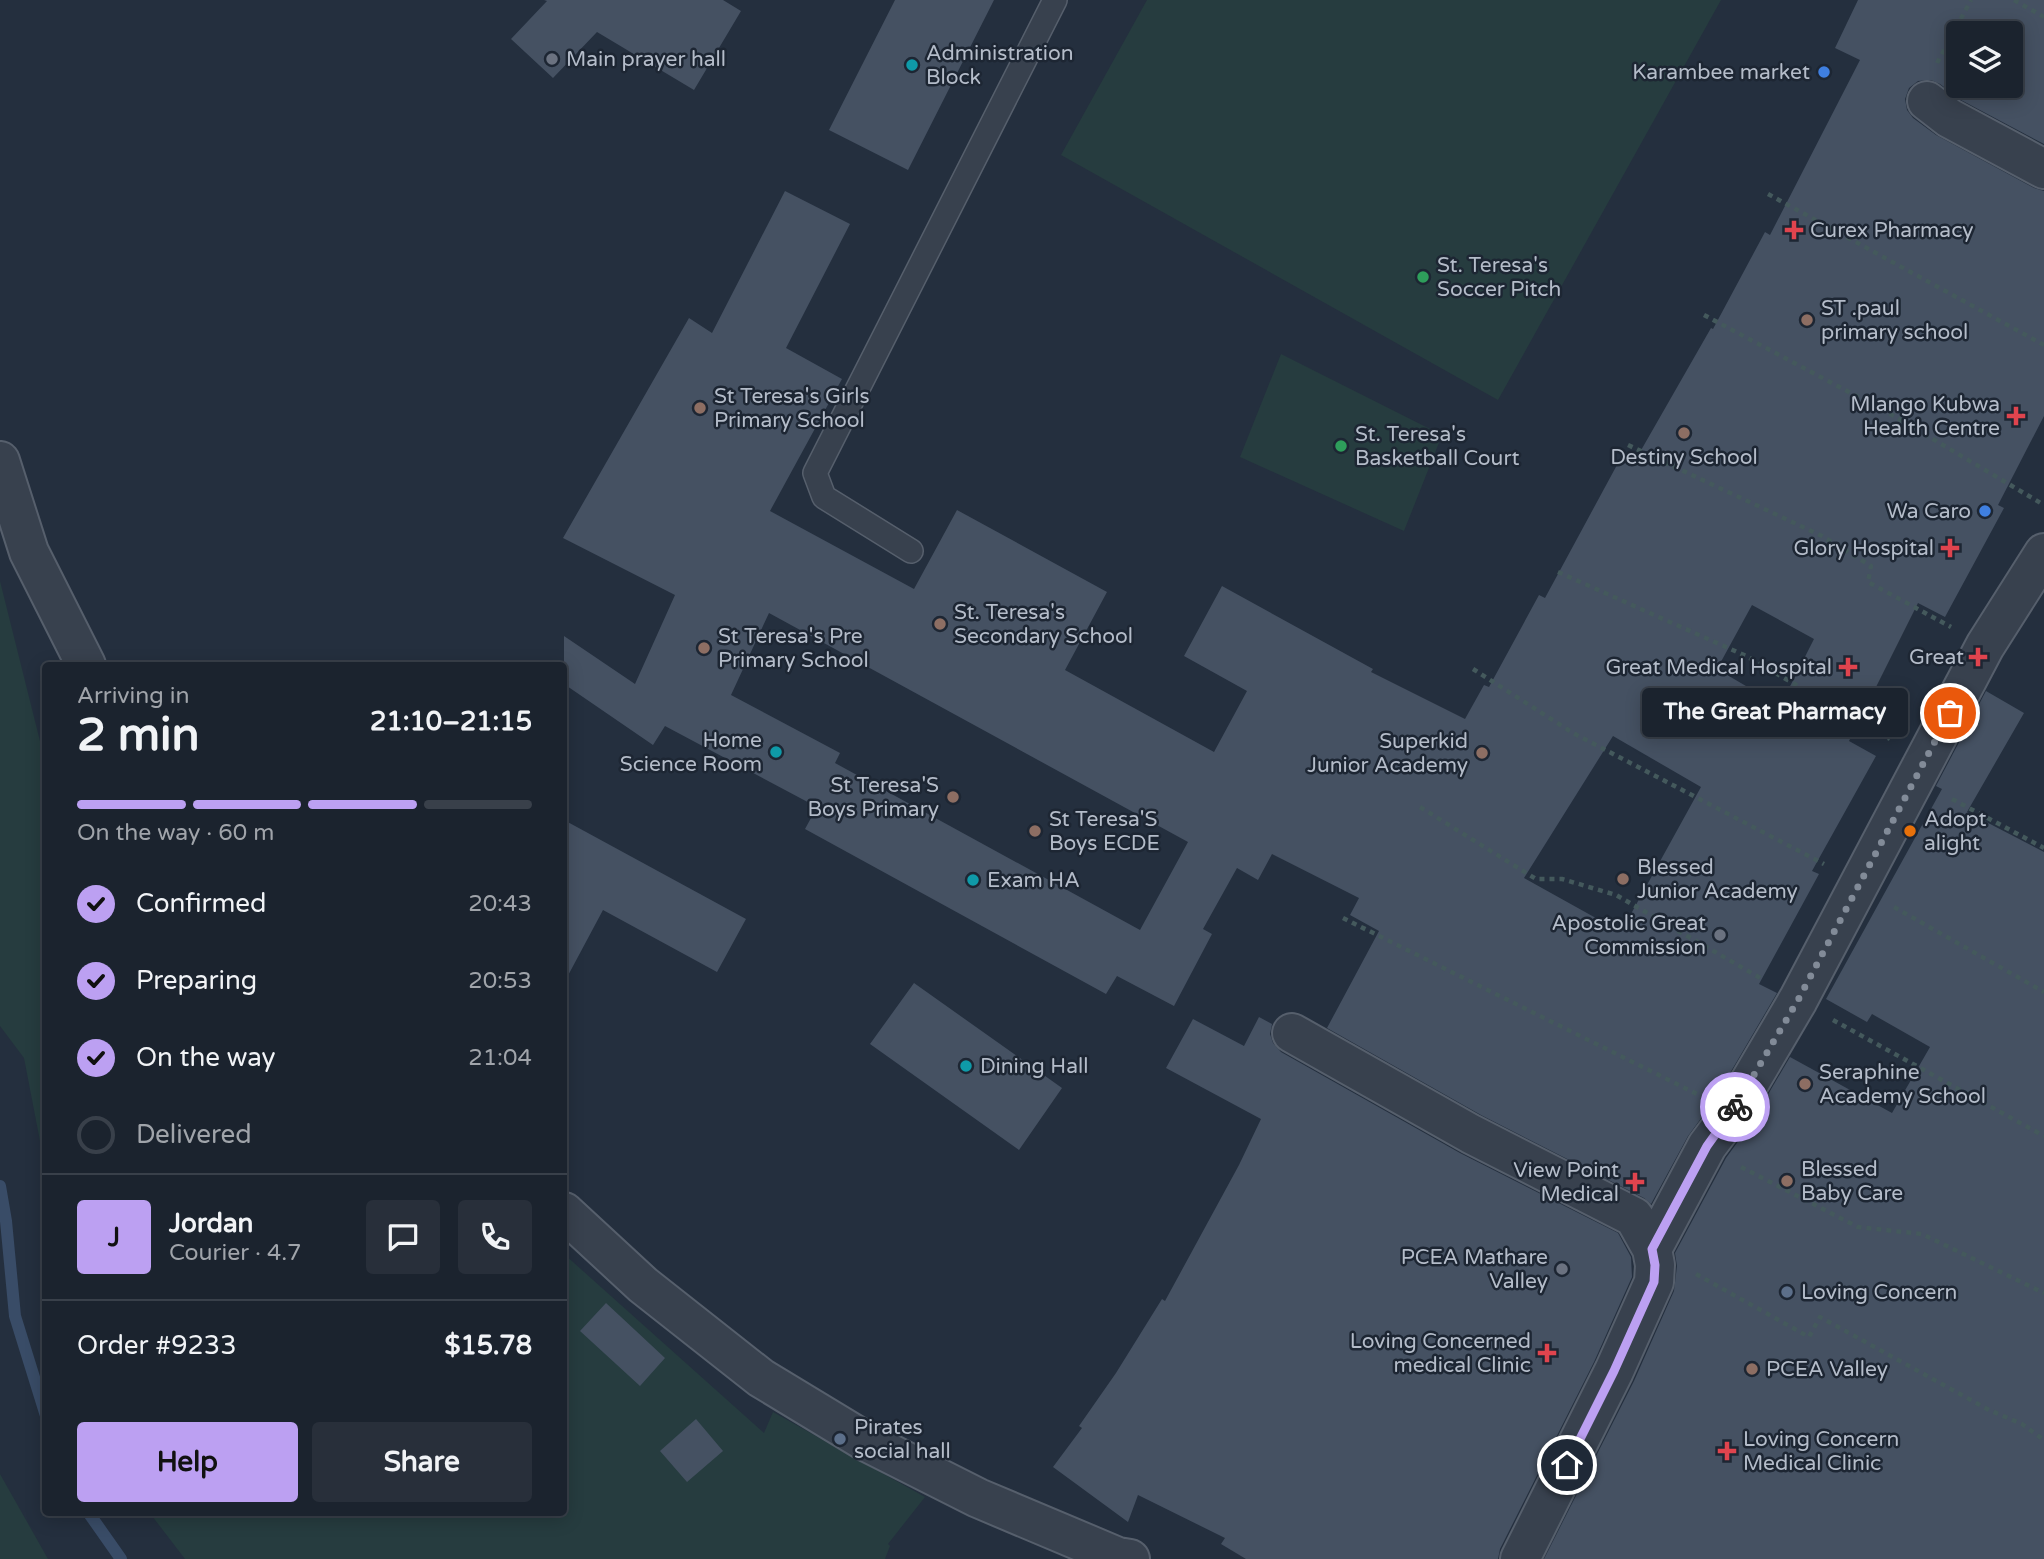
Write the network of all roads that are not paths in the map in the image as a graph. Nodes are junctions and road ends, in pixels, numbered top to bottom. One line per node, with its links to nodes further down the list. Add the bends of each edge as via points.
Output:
1 (1055, 0): 5 (lane, via 815,473 824,497)
2 (1927, 101): 3 (street, via 1949,118)
3 (2044, 169)
4 (0, 461): 7 (street, via 29,552)
5 (911, 551)
6 (2044, 553): 10 (street, via 1985,646 1798,1000 1707,1146)
7 (84, 662)
8 (1292, 1033): 10 (street, via 1471,1134 1634,1217)
9 (567, 1215): 11 (street, via 643,1285 761,1378 865,1441 978,1498)
10 (1652, 1249): 12 (street, via 1654,1282)
11 (1130, 1559)
12 (1520, 1559)

